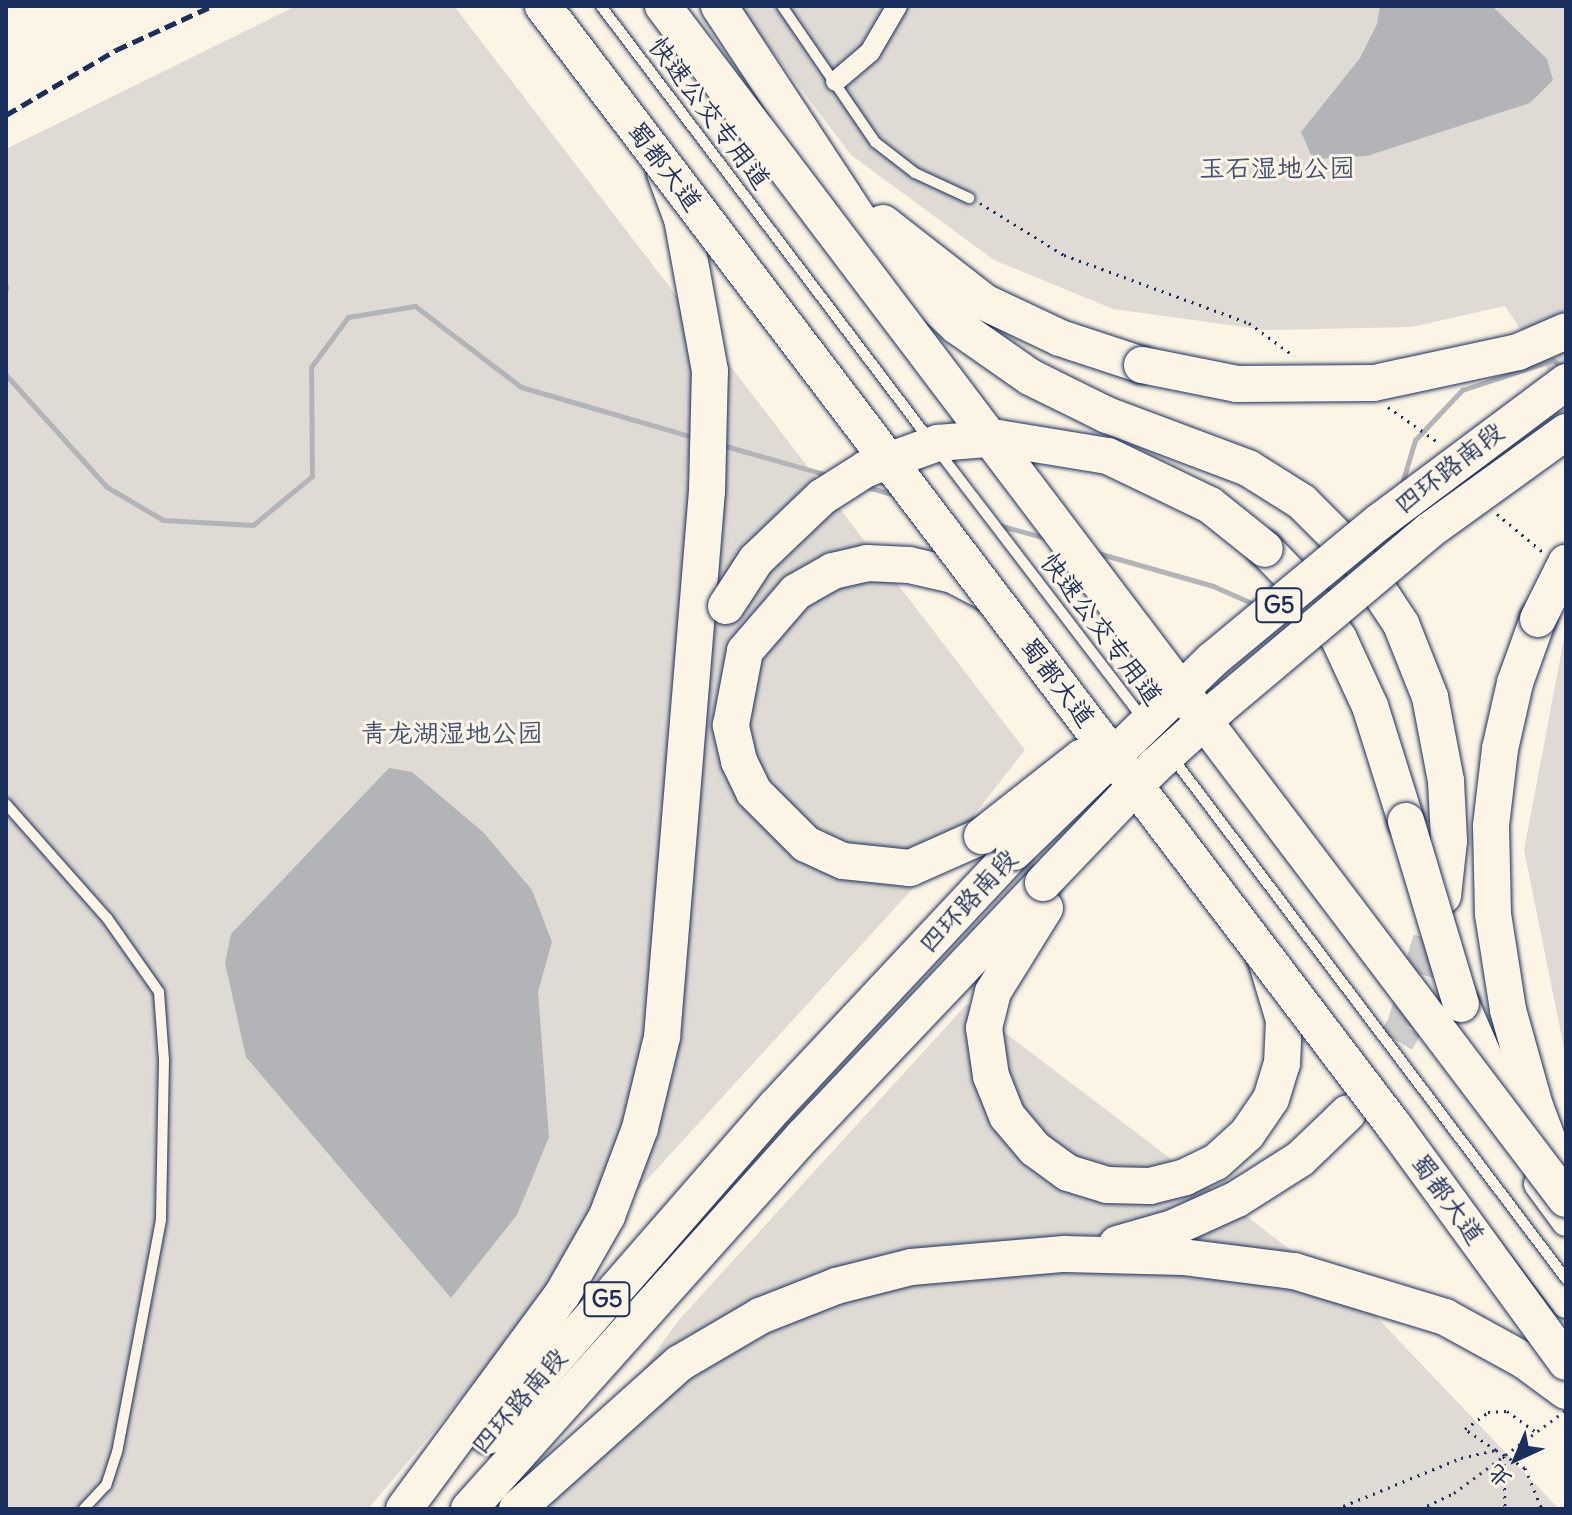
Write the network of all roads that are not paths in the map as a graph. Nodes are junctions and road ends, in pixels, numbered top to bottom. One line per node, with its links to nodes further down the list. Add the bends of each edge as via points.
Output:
1 (543, 6): 32 (highway, 蜀都大道, bridge, via 1385,1114)
2 (560, 6): 11 (highway)
3 (582, 6): 30 (main road)
4 (601, 6): 29 (lane, 快速公交专用道, bridge)
5 (646, 6): 27 (main road)
6 (663, 6): 26 (highway, bridge)
7 (719, 6): 12 (highway)
8 (782, 6): 10 (lane)
9 (897, 6): 10 (street, via 870,52)
10 (836, 81): 13 (lane, via 875,142 915,173)
11 (643, 115): 18 (highway); 20 (highway, via 682,219 710,371)
12 (804, 139): 14 (highway, bridge, via 907,246 984,302 1060,338 1142,365 1237,384 1374,383 1518,352); 23 (highway, via 908,281 957,326 1030,377 1248,468 1302,502 1356,556 1401,624 1430,697 1446,781 1449,841)
13 (969, 198)
14 (1566, 331)
15 (1566, 382): 19 (highway, 四环路南段 / G5, bridge, via 1379,522)
16 (1566, 432): 22 (highway, 四环路南段 / G5, bridge, via 1430,530 1155,766)
17 (1566, 563): 26 (highway, bridge, via 1515,683 1491,826 1493,914 1508,1010)
18 (1011, 606): 19 (highway, bridge, via 953,575 909,565 867,563 833,571 796,592 745,651 734,690 731,725 739,761 754,792 806,844 843,861 910,868 982,836); 24 (highway)
19 (1212, 660): 33 (highway, 四环路南段 / G5, bridge, via 1014,852 776,1106)
20 (692, 696): 26 (highway, bridge, via 726,606 756,560 822,497 866,469 938,443 998,438 1108,456 1210,505 1306,591 1339,639 1370,706 1461,1004 1487,1071 1518,1128); 33 (highway, via 662,1037 640,1128 607,1216)
21 (6, 804): 34 (lane, via 107,918 159,992 164,1060 161,1220 117,1452 106,1485)
22 (1044, 896): 24 (highway, via 993,992 984,1028 991,1076 1007,1116 1035,1149 1068,1173 1107,1185 1150,1186 1216,1162 1247,1134 1271,1099 1282,1064 1284,1020); 33 (highway, 四环路南段 / G5)
23 (1443, 896)
24 (1254, 929): 31 (highway)
25 (1348, 1113): 28 (highway, via 1300,1159 1237,1199 1173,1228)
26 (1566, 1193)
27 (1566, 1222)
28 (1064, 1254): 32 (highway, via 1183,1257 1294,1271 1445,1317); 36 (highway, via 911,1267 836,1286 760,1316 680,1363)
29 (1566, 1279)
30 (1566, 1304)
31 (1566, 1344)
32 (1564, 1387)
33 (439, 1498): 35 (highway)
34 (84, 1509)
35 (404, 1509)
36 (517, 1509)

